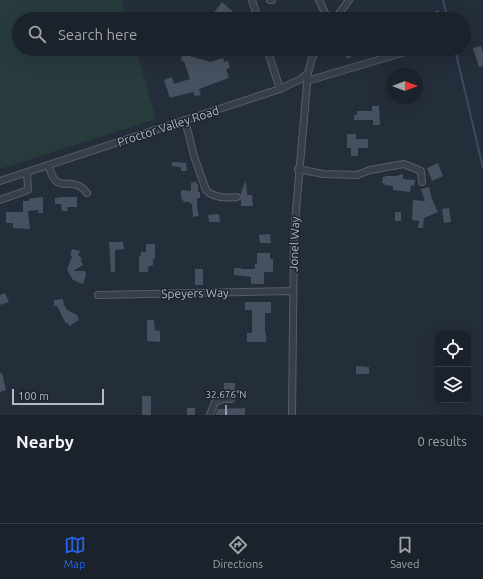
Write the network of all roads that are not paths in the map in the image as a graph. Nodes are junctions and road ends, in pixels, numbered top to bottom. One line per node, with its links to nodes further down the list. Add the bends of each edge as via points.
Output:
1 (252, 0): 4 (street)
2 (319, 0): 5 (street)
3 (349, 0): 6 (street)
4 (256, 12)
5 (325, 12)
6 (339, 12)
7 (270, 56): 12 (street)
8 (313, 56): 10 (street)
9 (391, 56): 11 (street)
10 (308, 73): 11 (street, Jonel Way); 12 (street, Proctor Valley Road)
11 (306, 81): 15 (street, Jonel Way)
12 (280, 89): 13 (street, Proctor Valley Road)
13 (185, 120): 14 (street, Proctor Valley Road); 20 (street, via 206,190 215,196)
14 (48, 165): 16 (street, Proctor Valley Road); 19 (street, via 55,180 61,184 74,183 84,188)
15 (298, 169): 18 (street, via 324,174 357,175 404,164 421,171); 22 (street, Jonel Way)
16 (27, 172): 17 (street, Proctor Valley Road); 21 (street, via 28,190)
17 (0, 181)
18 (422, 182)
19 (87, 193)
20 (237, 197)
21 (0, 200)
22 (292, 291): 23 (street, Speyers Way); 26 (street, Jonel Way)
23 (98, 295)
24 (231, 399): 25 (street, via 215,402)
25 (210, 415)
26 (292, 415)

